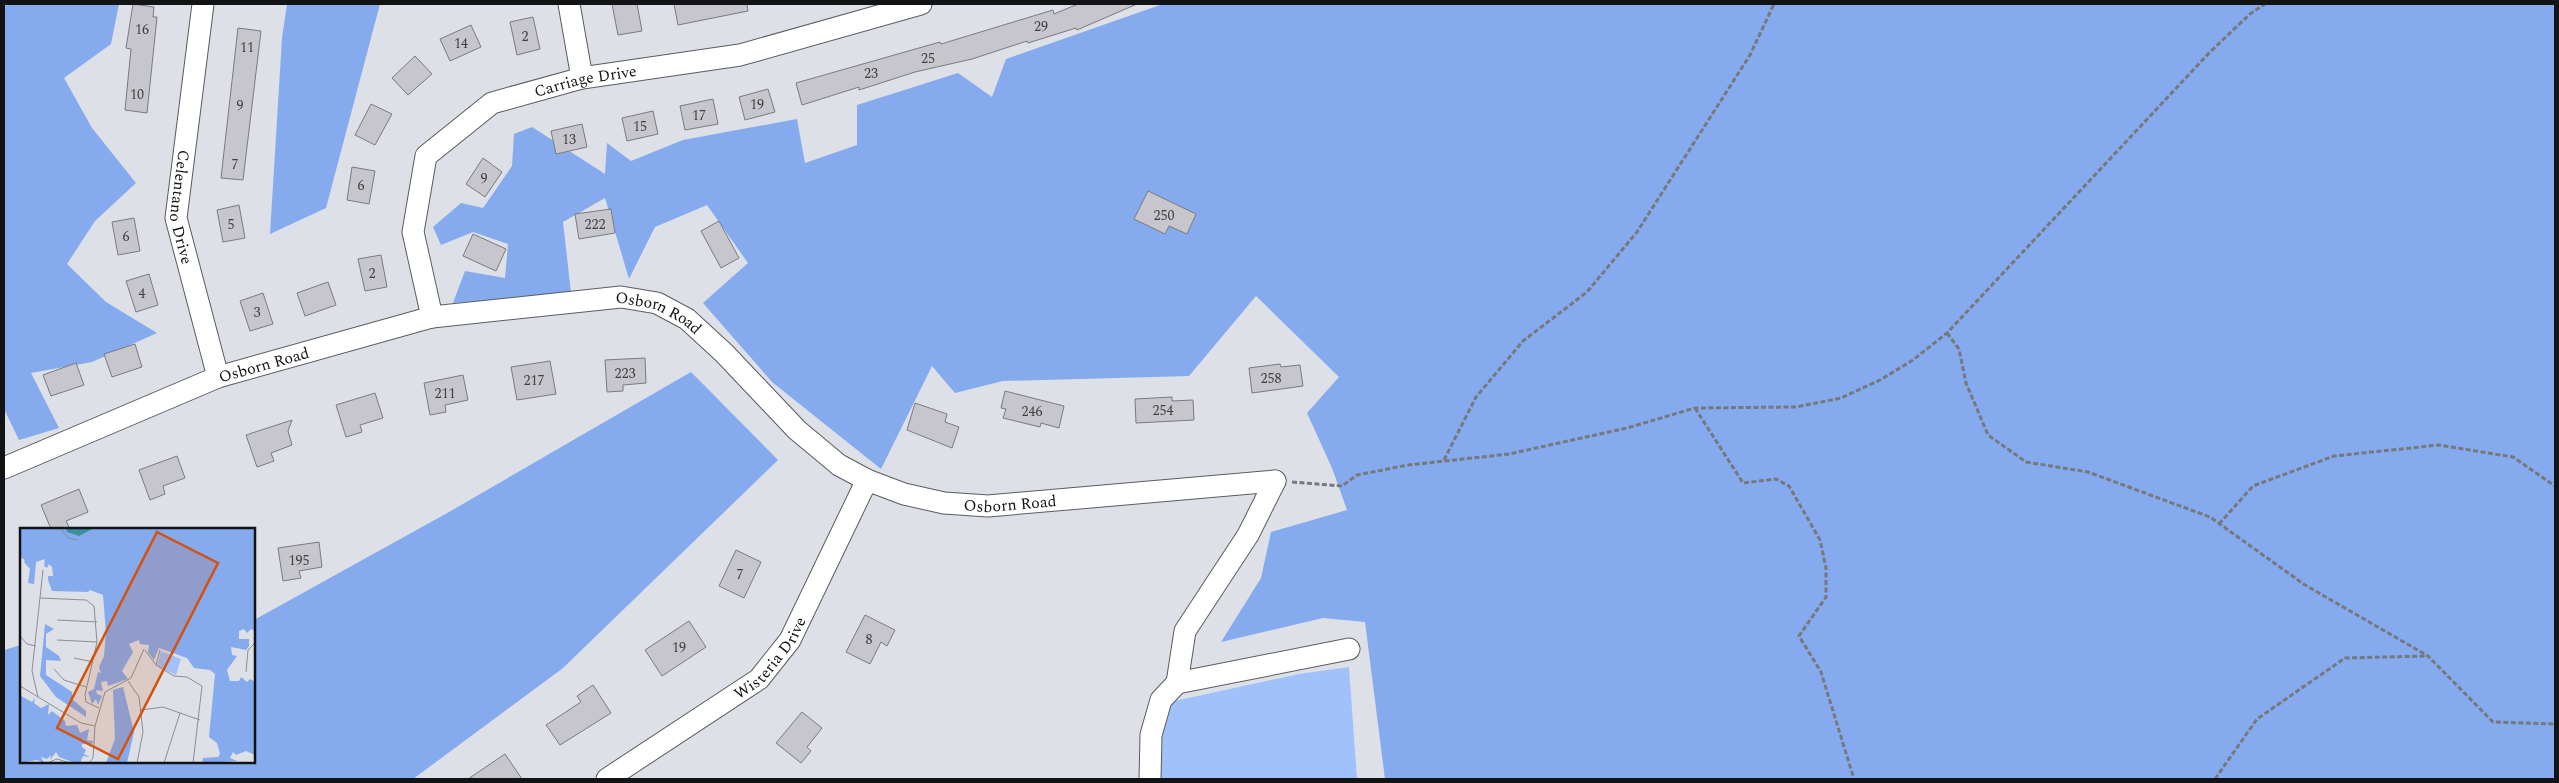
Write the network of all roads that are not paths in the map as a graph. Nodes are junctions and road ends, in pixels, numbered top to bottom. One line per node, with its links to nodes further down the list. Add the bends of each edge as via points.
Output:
1 (203, 4): 7 (street, Celentano Drive, via 176,218)
2 (569, 4): 5 (street)
3 (921, 4): 4 (street, Carriage Drive)
4 (866, 12): 5 (street, Carriage Drive, via 740,55)
5 (582, 78): 6 (street, Carriage Drive, via 492,103 426,156 413,232)
6 (432, 317): 7 (street, Osborn Road); 9 (street, Osborn Road, via 621,297 656,304 687,319 820,450)
7 (218, 376): 8 (street, Osborn Road)
8 (4, 468)
9 (867, 480): 11 (street, Osborn Road, via 944,504 988,506 1275,481 1248,535 1185,631); 12 (street, Wisteria Drive, via 790,640 759,679)
10 (1349, 649): 11 (street)
11 (1178, 683): 14 (street, via 1161,700 1151,735)
12 (633, 772): 13 (street, Wisteria Drive)
13 (607, 779)
14 (1150, 779)

